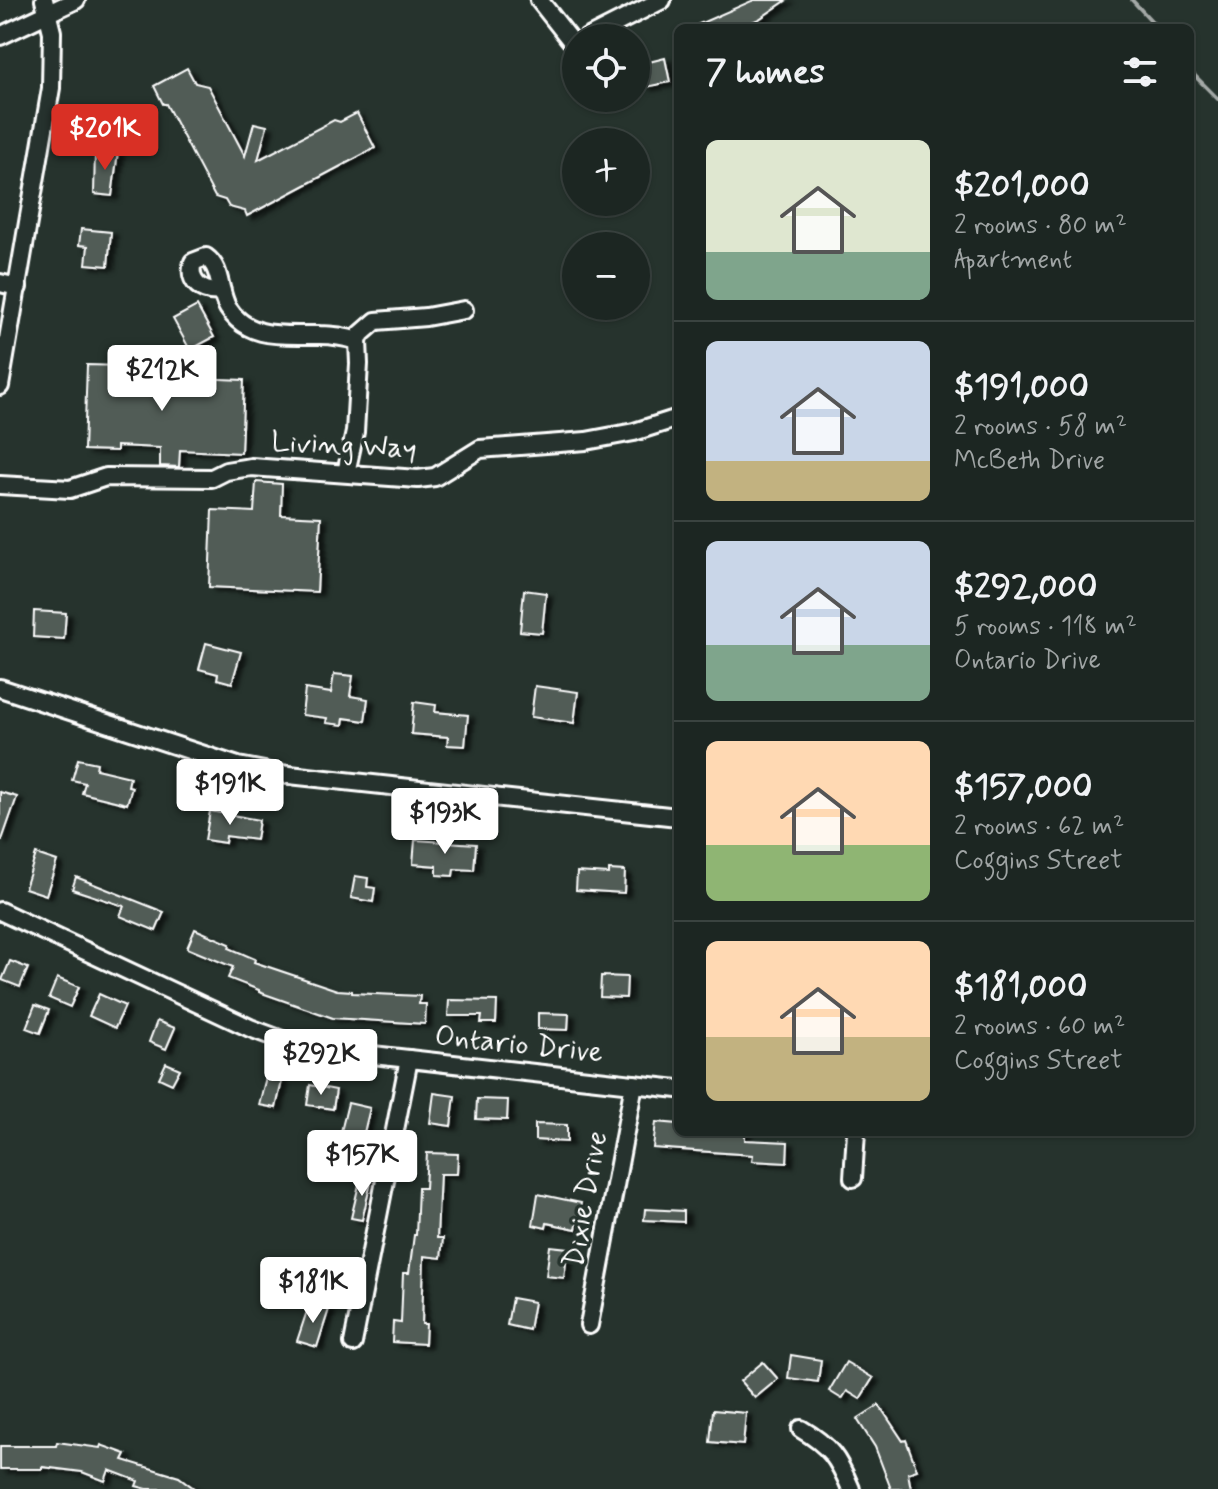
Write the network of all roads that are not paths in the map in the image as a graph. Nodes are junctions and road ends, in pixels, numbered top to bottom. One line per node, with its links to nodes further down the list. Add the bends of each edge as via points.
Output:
1 (76, 0): 4 (street)
2 (539, 0): 6 (street)
3 (662, 0): 5 (street)
4 (46, 7): 7 (street); 9 (street, via 52,32 51,88)
5 (615, 24)
6 (562, 25)
7 (0, 36)
8 (0, 283): 9 (street)
9 (18, 287): 13 (street)
10 (222, 291): 12 (street, via 230,311 246,327)
11 (464, 310): 12 (street, via 376,321)
12 (358, 341): 15 (street, via 355,432)
13 (0, 386)
14 (674, 419): 15 (street, Living Way, via 586,441 480,449 435,477)
15 (346, 473): 16 (street, Living Way, via 251,467 212,478 106,477 70,489)
16 (0, 485)
17 (0, 688): 18 (street, via 238,766)
18 (674, 817)
19 (0, 911): 20 (street, Ontario Drive, via 301,1047)
20 (409, 1059): 21 (street, Ontario Drive); 26 (street)
21 (634, 1084): 22 (street, Ontario Drive); 25 (street, Dixie Drive)
22 (674, 1089)
23 (856, 1136): 24 (street)
24 (853, 1178)
25 (589, 1325)
26 (353, 1343)
27 (801, 1429): 28 (street, via 839,1460)
28 (851, 1489)

